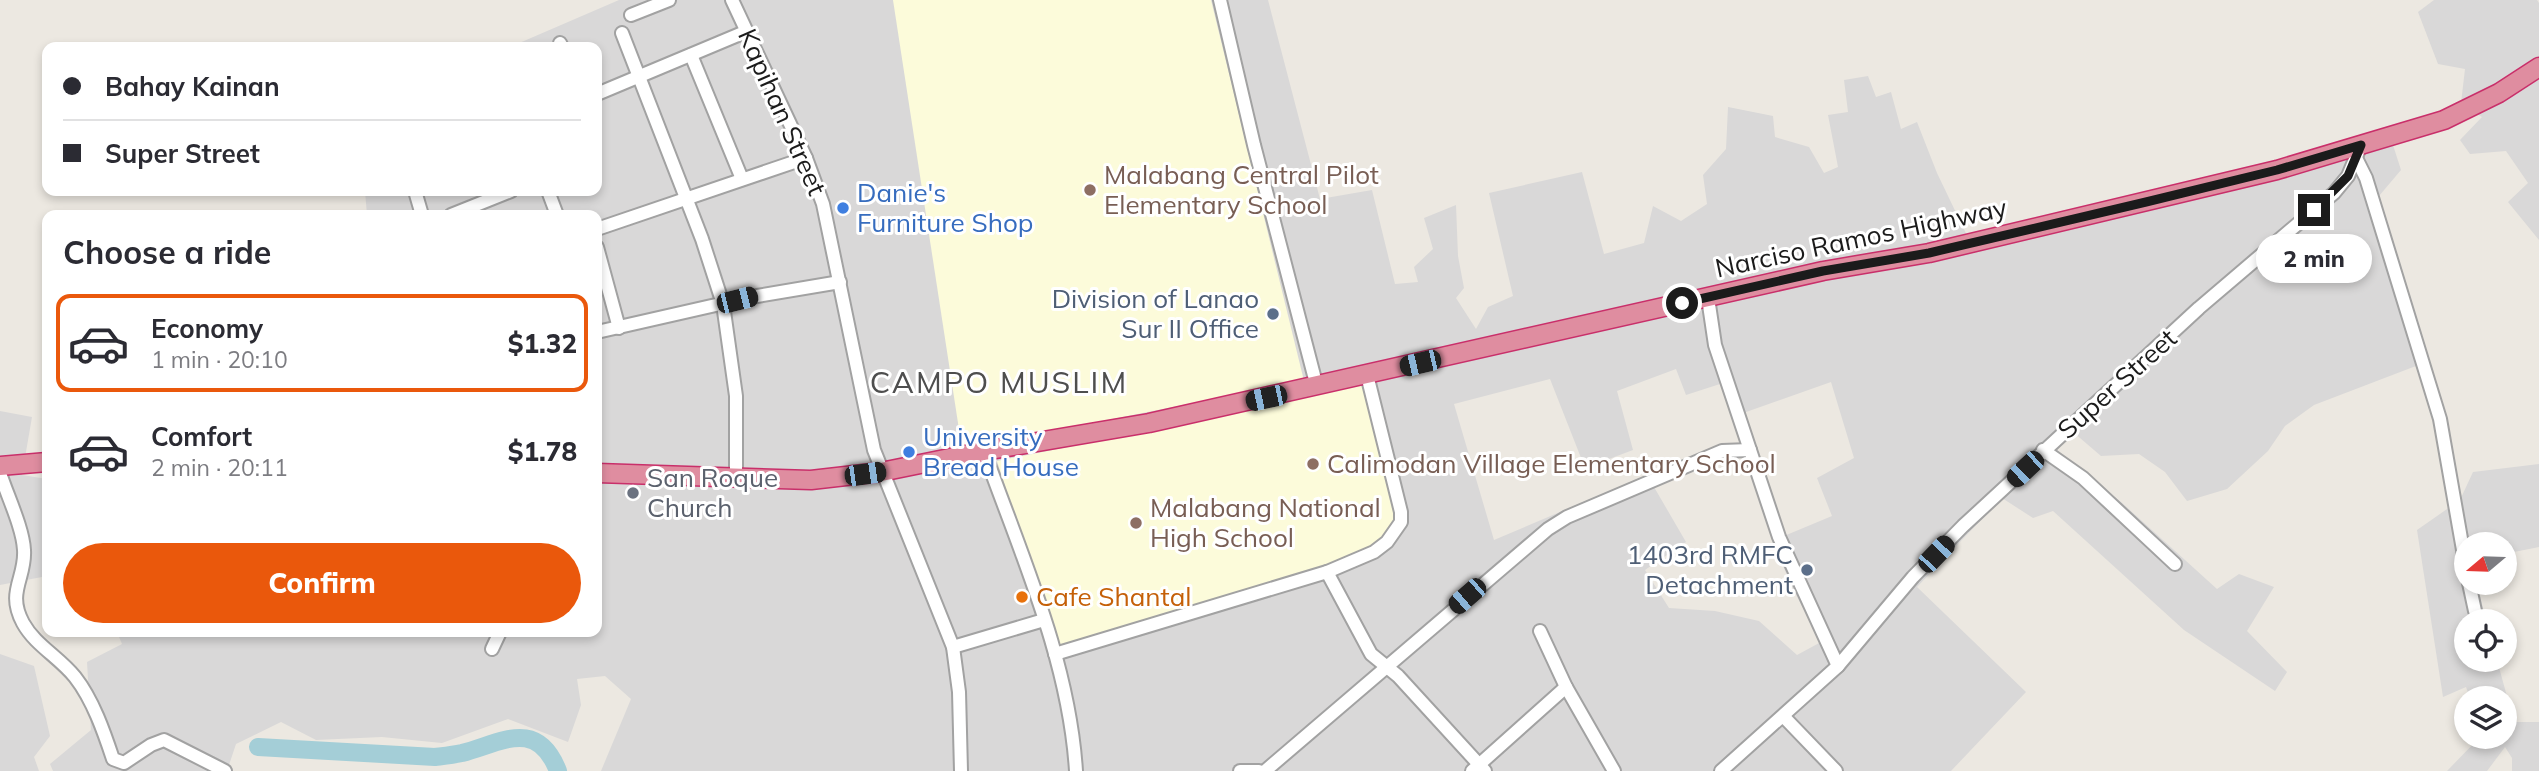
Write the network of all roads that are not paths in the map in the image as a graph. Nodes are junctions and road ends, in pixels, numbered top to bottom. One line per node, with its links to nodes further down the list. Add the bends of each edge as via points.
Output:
1 (669, 0): 4 (street)
2 (732, 0): 5 (street, Kapihan Street)
3 (1220, 0): 25 (street)
4 (631, 15)
5 (745, 32): 7 (street); 12 (street, Kapihan Street)
6 (622, 33): 9 (street)
7 (691, 55): 9 (street); 13 (street)
8 (2539, 67): 11 (highway, Narciso Ramos Highway, via 2474,107)
9 (638, 76): 10 (street); 15 (street)
10 (602, 92)
11 (2359, 151): 20 (highway, Narciso Ramos Highway, via 1929,253 1823,271); 27 (street, Super Street, via 2334,193); 35 (street, via 2440,419)
12 (806, 158): 13 (street); 19 (street, Kapihan Street, via 827,217)
13 (742, 179): 15 (street)
14 (486, 196): 16 (street)
15 (685, 201): 17 (street); 21 (street)
16 (460, 210)
17 (602, 227)
18 (602, 265): 22 (street)
19 (840, 282): 21 (street); 31 (street, Kapihan Street, via 869,433)
20 (1709, 298): 24 (highway, Narciso Ramos Highway); 26 (street, via 1715,345)
21 (723, 304): 22 (street); 34 (street, via 736,396)
22 (619, 328): 23 (street)
23 (602, 331)
24 (1367, 375): 25 (highway, Narciso Ramos Highway); 37 (street, via 1401,522 1396,533 1374,552)
25 (1317, 387): 28 (highway, Narciso Ramos Highway, via 1149,423)
26 (1750, 450): 44 (street, via 1722,451 1567,517); 45 (street, via 1785,553)
27 (2043, 450): 36 (street, via 2083,478); 45 (street, Super Street, via 1922,568)
28 (984, 451): 31 (highway, Narciso Ramos Highway); 38 (street)
29 (42, 462): 30 (highway)
30 (0, 466)
31 (881, 472): 34 (highway, Narciso Ramos Highway, via 821,480); 41 (street, Kapihan Street)
32 (0, 473): 49 (street, via 25,551 15,600 23,624 80,685 113,760 124,763 164,740)
33 (602, 473): 34 (highway, Narciso Ramos Highway)
34 (736, 479)
35 (2460, 532)
36 (2175, 564)
37 (1327, 572): 43 (street); 44 (street, via 1363,644)
38 (1044, 620): 41 (street); 43 (street)
39 (1540, 631): 46 (street)
40 (498, 637): 42 (street)
41 (953, 648): 50 (street, Kapihan Street)
42 (492, 649)
43 (1055, 654): 51 (street, via 1073,729)
44 (1386, 665): 48 (street); 54 (street)
45 (1838, 666): 47 (street, Super Street)
46 (1566, 687): 48 (street); 55 (street)
47 (1784, 717): 56 (street, Super Street); 57 (street)
48 (1479, 769)
49 (225, 771)
50 (961, 771)
51 (1076, 771)
52 (1240, 771): 53 (street)
53 (1259, 771)
54 (1265, 771)
55 (1615, 771)
56 (1721, 771)
57 (1836, 771)

